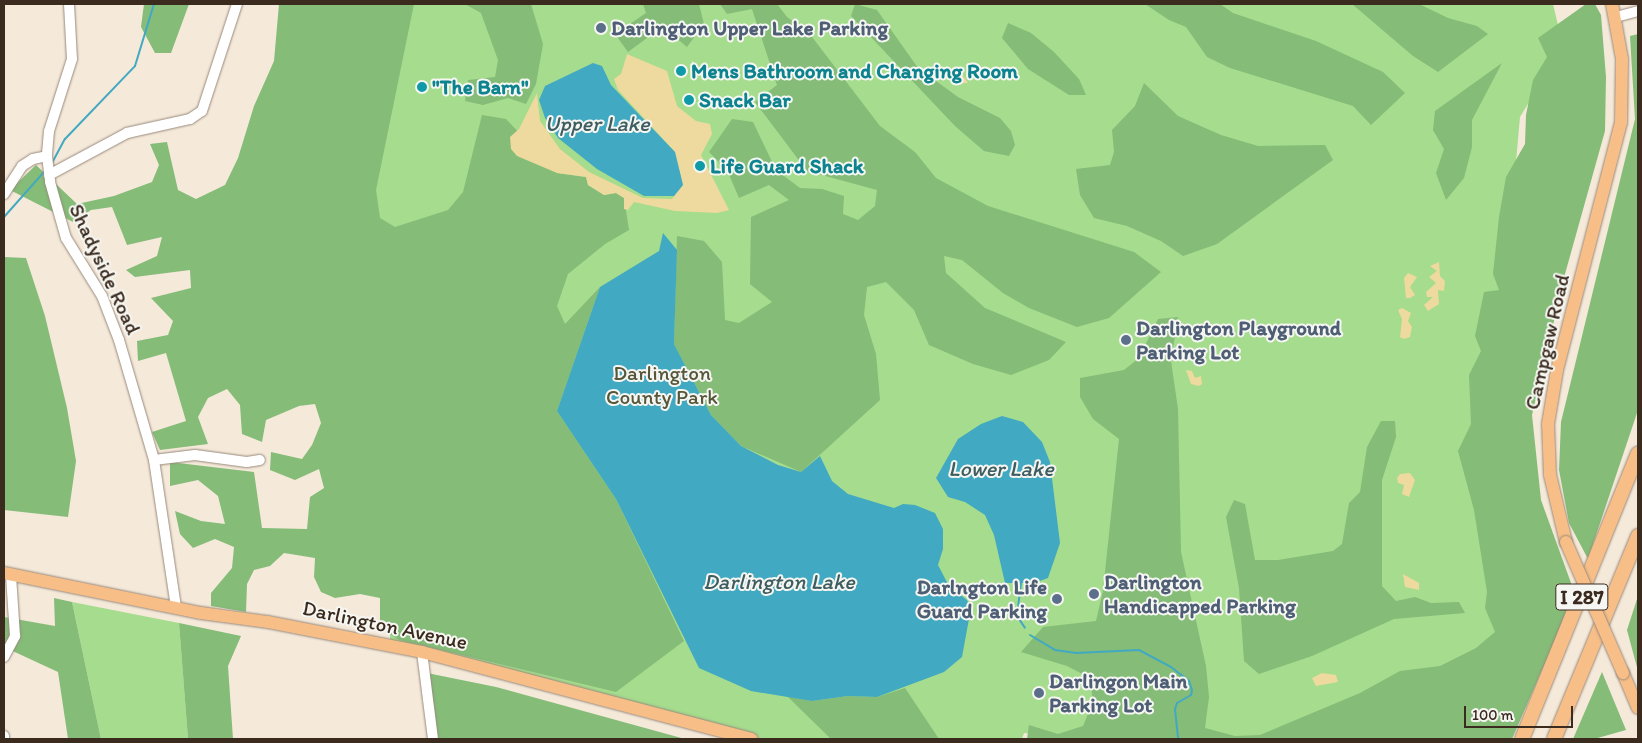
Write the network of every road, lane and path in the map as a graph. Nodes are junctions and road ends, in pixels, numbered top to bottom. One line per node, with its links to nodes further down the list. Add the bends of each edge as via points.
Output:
1 (69, 4): 6 (street, Shadyside Road, via 72,59 52,118)
2 (237, 4): 7 (street, via 202,111 190,119 126,133)
3 (1612, 4): 5 (main road, Campgaw Road)
4 (1638, 11): 5 (street)
5 (1616, 17): 17 (main road, Campgaw Road, bridge, via 1623,74 1618,142 1557,370 1549,414 1550,475 1566,542)
6 (47, 156): 7 (street, Shadyside Road); 8 (street, via 22,166)
7 (49, 175): 10 (street, Shadyside Road, via 66,238 94,281 110,315)
8 (4, 194)
9 (1638, 454): 20 (highway, I 287)
10 (154, 460): 11 (street, via 195,455 247,462); 14 (street, Shadyside Road)
11 (260, 460)
12 (1638, 536): 21 (highway, I 287)
13 (8, 574): 14 (main road, Darlington Avenue); 16 (street, via 15,636)
14 (176, 608): 15 (main road, Darlington Avenue)
15 (422, 652): 18 (street); 19 (main road, Darlington Avenue)
16 (4, 657)
17 (1638, 708)
18 (433, 739)
19 (752, 739)
20 (1522, 739)
21 (1554, 739)

